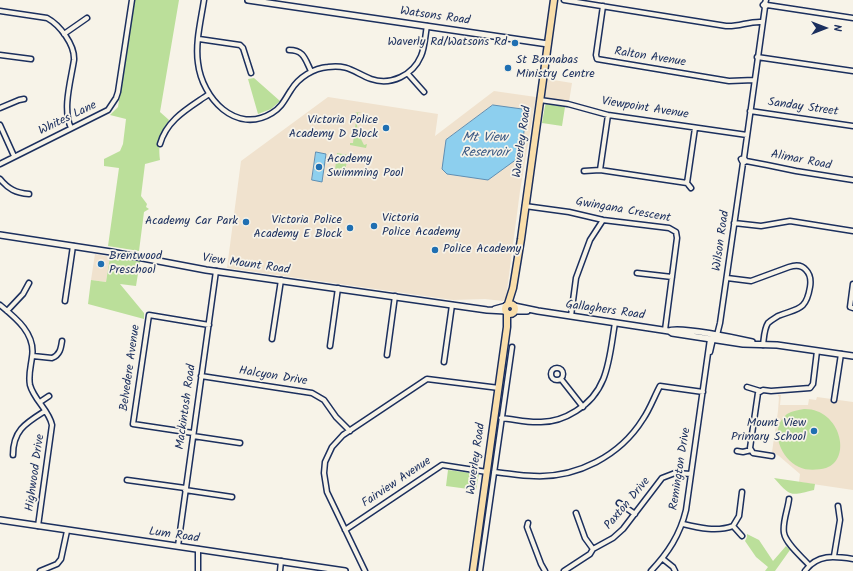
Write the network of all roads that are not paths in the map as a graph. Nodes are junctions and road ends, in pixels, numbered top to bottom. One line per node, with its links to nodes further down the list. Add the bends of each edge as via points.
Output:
1 (132, 0): 35 (street, Whites Lane, via 116,98 108,110)
2 (204, 0): 15 (street)
3 (248, 0): 6 (street, Watsons Road)
4 (554, 0): 16 (main road, Waverley Road)
5 (564, 0): 8 (street)
6 (285, 3): 13 (street, Watsons Road)
7 (766, 4): 11 (street); 12 (street, Wilson Road)
8 (603, 6): 12 (street, via 726,26); 25 (street, Ralton Avenue, via 597,59 729,81)
9 (0, 11): 14 (street, via 47,18)
10 (87, 18): 14 (street)
11 (853, 18)
12 (762, 22): 19 (street, Wilson Road)
13 (427, 26): 16 (street, Watsons Road); 24 (street, via 422,54)
14 (64, 34): 35 (street, via 75,54 67,112)
15 (199, 39): 23 (street, via 240,45); 27 (street, via 198,64)
16 (548, 44): 29 (main road, Waverley Road)
17 (289, 50): 21 (street, via 302,53)
18 (0, 55): 20 (street)
19 (757, 57): 22 (street); 25 (street, Wilson Road)
20 (31, 59)
21 (311, 71): 24 (street, via 339,66 381,81 398,79); 27 (street, via 297,82 278,108 257,119 242,119 232,115 218,105)
22 (853, 71)
23 (251, 73)
24 (408, 74): 26 (street)
25 (754, 80): 31 (street, Wilson Road)
26 (424, 92)
27 (209, 94): 38 (street, via 173,119 163,133)
28 (24, 100): 30 (street)
29 (540, 100): 32 (street, Viewpoint Avenue, via 568,104); 49 (main road, Waverley Road)
30 (0, 108)
31 (750, 111): 34 (street, Sanday Street); 37 (street, Wilson Road)
32 (608, 115): 36 (street, Viewpoint Avenue); 42 (street)
33 (0, 125): 39 (street)
34 (853, 126)
35 (72, 128): 39 (street, Whites Lane)
36 (695, 128): 37 (street, Viewpoint Avenue); 46 (street)
37 (747, 135): 40 (street, Wilson Road)
38 (160, 144)
39 (14, 156): 41 (street, Whites Lane)
40 (744, 161): 45 (street, Alimar Road); 51 (street, Wilson Road)
41 (0, 164)
42 (600, 170): 43 (street); 46 (street)
43 (584, 171)
44 (0, 179): 48 (street, via 13,191)
45 (853, 180)
46 (687, 183): 47 (street)
47 (691, 188)
48 (29, 194)
49 (525, 206): 50 (street, Gwingana Crescent); 68 (main road, Waverley Road)
50 (603, 220): 57 (street, Gwingana Crescent, via 669,228 676,232); 70 (street, via 590,240 576,278)
51 (734, 223): 52 (street, via 761,226 790,221); 58 (street, Wilson Road)
52 (853, 232)
53 (0, 235): 54 (street, View Mount Road)
54 (73, 246): 55 (street, View Mount Road); 64 (street)
55 (216, 271): 59 (street, View Mount Road); 72 (street, Mackintosh Road)
56 (637, 272): 57 (street)
57 (672, 277): 73 (street, Gwingana Crescent)
58 (727, 278): 74 (street, Wilson Road, via 720,323); 77 (street, via 751,281 795,265 806,269 809,274 811,279 807,302 803,307 772,320)
59 (281, 280): 62 (street, View Mount Road); 75 (street)
60 (29, 283): 69 (street, via 23,294)
61 (853, 284): 67 (street, via 850,307)
62 (338, 288): 63 (street, View Mount Road); 78 (street)
63 (395, 296): 66 (street, View Mount Road); 81 (street)
64 (65, 301)
65 (0, 305): 69 (street, Highwood Drive)
66 (452, 305): 68 (street, View Mount Road, via 490,310); 87 (street)
67 (853, 308)
68 (510, 309): 70 (street, Gallaghers Road); 91 (main road, Waverley Road)
69 (7, 311): 82 (street, Highwood Drive, via 31,337)
70 (570, 316): 71 (street, Gallaghers Road)
71 (615, 323): 73 (street, Gallaghers Road); 97 (street, via 606,375 594,396)
72 (209, 325): 88 (street, Mackintosh Road); 101 (street, Belvedere Avenue, via 149,315 133,424)
73 (666, 330): 74 (street, Gallaghers Road)
74 (714, 337): 77 (street, Gallaghers Road); 86 (street, Remington Drive); 86 (street, Remington Drive, via 708,346)
75 (272, 339)
76 (62, 341): 82 (street, via 58,354 52,358)
77 (758, 344): 80 (street, Gallaghers Road)
78 (330, 346)
79 (512, 347): 99 (street)
80 (817, 352): 83 (street, Gallaghers Road); 92 (street, via 810,388)
81 (387, 355)
82 (33, 356): 96 (street, Highwood Drive, via 30,385)
83 (841, 356): 84 (street, Gallaghers Road); 85 (street, Gallaghers Road); 95 (street)
84 (853, 356)
85 (853, 359)
86 (708, 360): 93 (street, Remington Drive)
87 (444, 362)
88 (201, 376): 100 (street, Halcyon Drive, via 312,393 324,400 339,421); 101 (street, Mackintosh Road)
89 (560, 379): 97 (street)
90 (747, 387): 92 (street)
91 (499, 388): 100 (street, via 427,379); 103 (main road, Waverley Road)
92 (760, 391): 104 (street)
93 (703, 392): 109 (street, via 660,386 646,415 629,437 608,455 584,468 540,476); 110 (street, Remington Drive)
94 (49, 396): 96 (street)
95 (834, 400)
96 (40, 402): 98 (street, Highwood Drive)
97 (583, 407): 99 (street, via 550,421 531,422)
98 (45, 410): 106 (street, via 24,425 17,435); 123 (street, Highwood Drive, via 51,420 52,431)
99 (501, 418): 103 (street)
100 (350, 430): 125 (street, via 332,447 324,473 327,492)
101 (193, 434): 102 (street); 112 (street, Mackintosh Road)
102 (240, 443)
103 (494, 446): 108 (main road, Waverley Road); 109 (street)
104 (751, 450): 105 (street); 107 (street, via 753,453)
105 (737, 451)
106 (13, 455)
107 (772, 456)
108 (487, 472): 125 (street, Fairview Avenue, via 442,465); 141 (main road, Waverley Road)
109 (494, 472): 142 (street)
110 (691, 474): 119 (street, Paxton Drive, via 675,473 662,478); 122 (street, Remington Drive)
111 (127, 480): 112 (street)
112 (185, 489): 114 (street); 128 (street, Mackintosh Road)
113 (742, 492): 124 (street, via 738,516)
114 (232, 497)
115 (790, 499): 135 (street, via 784,534)
116 (619, 503): 119 (street)
117 (838, 506): 131 (street, via 840,520)
118 (576, 513): 130 (street, via 585,538)
119 (634, 514): 130 (street, Paxton Drive, via 613,538)
120 (0, 520): 123 (street, Lum Road)
121 (528, 523): 143 (street, via 527,527)
122 (683, 524): 124 (street, via 717,530); 133 (street, Remington Drive)
123 (38, 526): 126 (street, Lum Road)
124 (733, 526): 127 (street)
125 (345, 530): 140 (street)
126 (67, 531): 128 (street, Lum Road); 136 (street, via 61,559 57,564)
127 (742, 536)
128 (178, 546): 129 (street, Lum Road)
129 (198, 549): 134 (street, Lum Road); 137 (street)
130 (593, 549): 144 (street, Paxton Drive, via 590,554)
131 (834, 556): 132 (street); 135 (street, via 821,558)
132 (853, 558)
133 (663, 559): 145 (street, Remington Drive); 146 (street)
134 (281, 561): 138 (street); 139 (street, Lum Road)
135 (809, 565): 147 (street)
136 (40, 571)
137 (198, 571)
138 (280, 571)
139 (345, 571)
140 (365, 571)
141 (473, 571)
142 (480, 571)
143 (545, 571)
144 (564, 571)
145 (651, 571)
146 (675, 571)
147 (805, 571)

